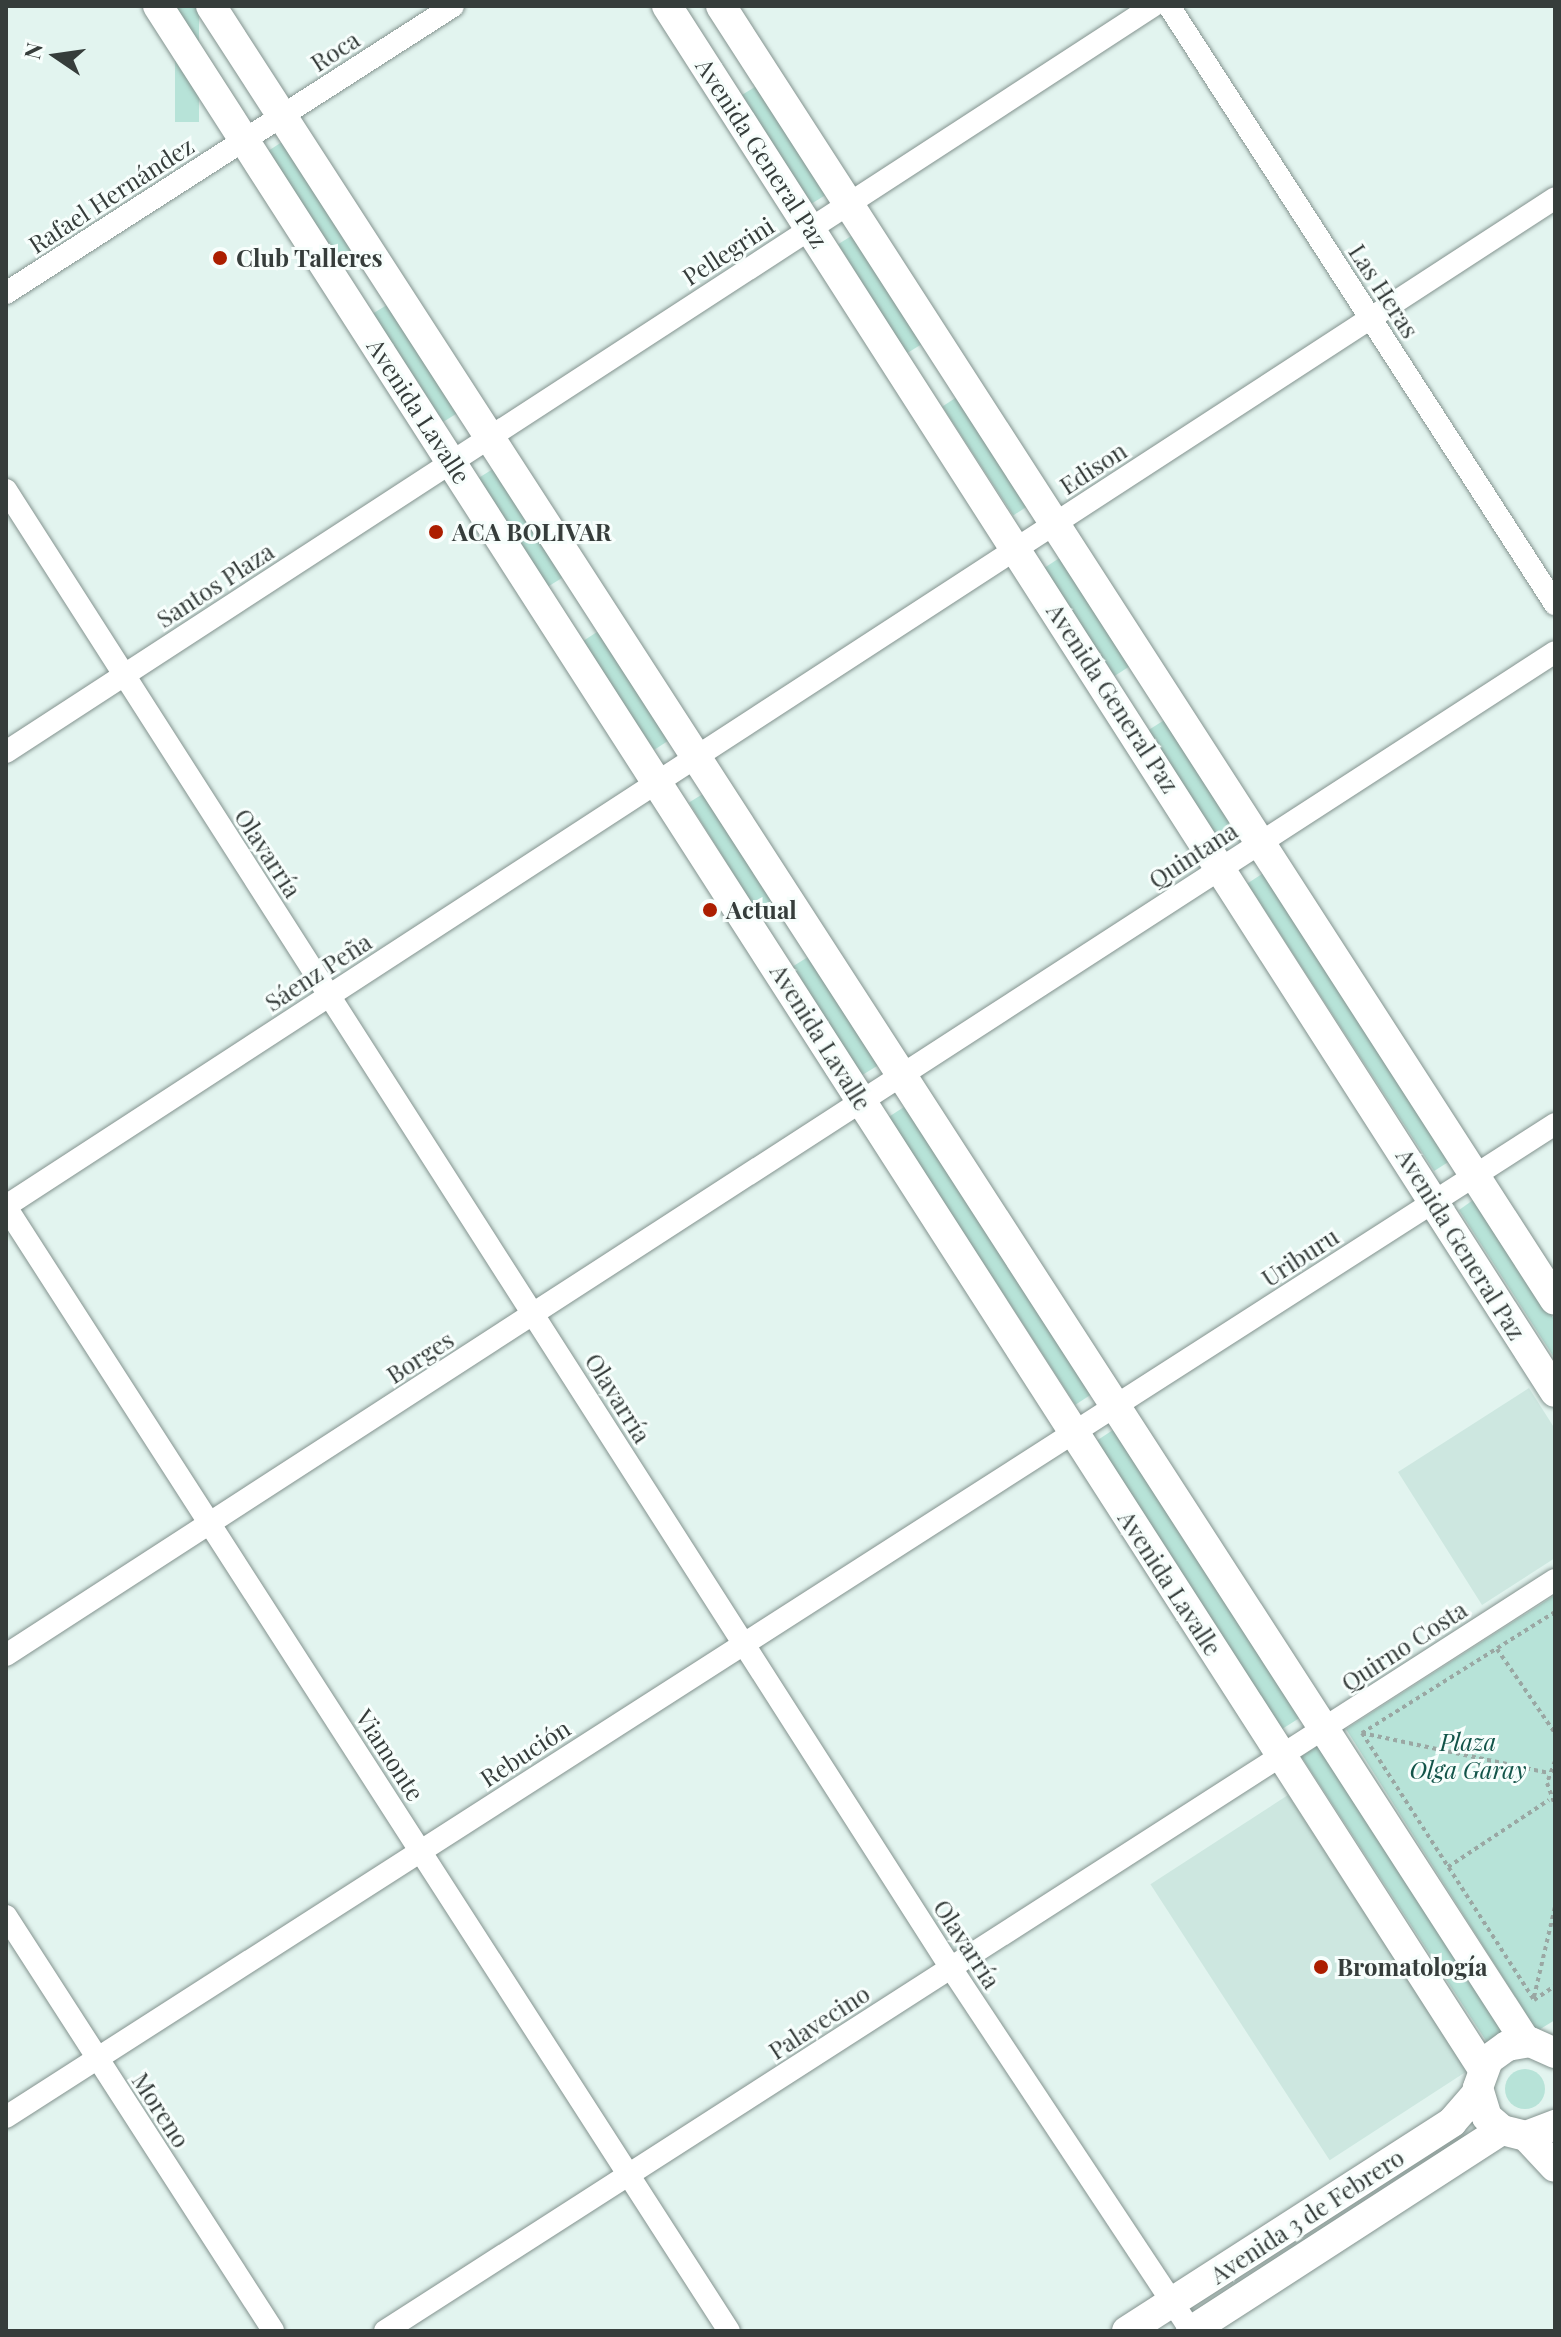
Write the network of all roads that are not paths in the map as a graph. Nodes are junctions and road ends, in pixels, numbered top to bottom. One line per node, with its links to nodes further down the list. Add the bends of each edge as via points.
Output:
1 (158, 6): 9 (main road, Avenida Lavalle)
2 (211, 6): 8 (main road, Avenida Lavalle)
3 (453, 6): 8 (street, Roca)
4 (667, 6): 12 (main road, Avenida General Paz)
5 (721, 6): 11 (main road, Avenida General Paz)
6 (1153, 6): 11 (street, Pellegrini)
7 (1169, 6): 14 (street, Las Heras)
8 (282, 116): 9 (street, Roca); 15 (main road, Avenida Lavalle)
9 (245, 140): 13 (street, Rafael Hernández); 16 (main road, Avenida Lavalle)
10 (1555, 198): 14 (street, Edison)
11 (848, 204): 12 (street, Pellegrini); 18 (main road, Avenida General Paz)
12 (812, 228): 15 (street, Pellegrini); 19 (main road, Avenida General Paz)
13 (6, 293)
14 (1371, 318): 18 (street, Edison); 20 (street, Las Heras)
15 (489, 438): 16 (street, Pellegrini); 24 (main road, Avenida Lavalle)
16 (452, 462): 22 (street, Santos Plaza); 25 (main road, Avenida Lavalle)
17 (6, 490): 22 (street, Olavarría)
18 (1055, 524): 19 (street, Edison); 26 (main road, Avenida General Paz)
19 (1017, 548): 24 (street, Edison); 27 (main road, Avenida General Paz)
20 (1555, 604)
21 (1555, 652): 26 (street, Quintana)
22 (124, 675): 23 (street, Santos Plaza); 28 (street, Olavarría)
23 (6, 752)
24 (696, 757): 25 (street, Edison); 29 (main road, Avenida Lavalle)
25 (659, 781): 28 (street, Sáenz Peña); 30 (main road, Avenida Lavalle)
26 (1260, 843): 27 (street, Quintana); 32 (main road, Avenida General Paz)
27 (1223, 867): 29 (street, Quintana); 33 (main road, Avenida General Paz)
28 (329, 996): 34 (street, Sáenz Peña); 36 (street, Olavarría)
29 (901, 1074): 30 (street, Quintana); 38 (main road, Avenida Lavalle)
30 (862, 1103): 36 (street, Borges); 39 (main road, Avenida Lavalle)
31 (1555, 1124): 32 (street, Uriburu)
32 (1475, 1176): 33 (street, Uriburu); 35 (main road, Avenida General Paz)
33 (1434, 1202): 37 (main road, Avenida General Paz); 38 (street, Uriburu)
34 (6, 1206): 40 (street, Viamonte)
35 (1555, 1300)
36 (534, 1314): 40 (street, Borges); 42 (street, Olavarría)
37 (1555, 1392)
38 (1115, 1406): 39 (street, Uriburu); 44 (main road, Avenida Lavalle)
39 (1073, 1433): 42 (street, Rebución); 45 (main road, Avenida Lavalle)
40 (211, 1523): 43 (street, Borges); 46 (street, Viamonte)
41 (1555, 1580): 44 (street, Quirno Costa)
42 (744, 1644): 46 (street, Rebución); 48 (street, Olavarría)
43 (6, 1655)
44 (1324, 1729): 45 (street, Quirno Costa); 49 (main road, Avenida Lavalle)
45 (1281, 1756): 48 (street, Palavecino); 51 (main road, Avenida Lavalle)
46 (421, 1851): 50 (street, Rebución); 56 (street, Viamonte)
47 (6, 1916): 50 (street, Moreno)
48 (951, 1968): 56 (street, Palavecino); 59 (street, Olavarría)
49 (1544, 2046): 51 (main road, Avenida 3 de Febrero, via 1500,2049)
50 (97, 2059): 52 (street, Rebución); 60 (street, Moreno)
51 (1481, 2080): 54 (main road, Avenida Lavalle, via 1487,2117); 57 (main road, Avenida 3 de Febrero, via 1452,2122)
52 (6, 2117)
53 (1555, 2125): 54 (main road, Avenida 3 de Febrero)
54 (1514, 2133): 55 (main road, Avenida Lavalle); 58 (main road, Avenida 3 de Febrero)
55 (1555, 2167)
56 (629, 2175): 61 (street, Palavecino); 62 (street, Viamonte)
57 (1344, 2194): 58 (main road); 59 (main road, Avenida 3 de Febrero)
58 (1362, 2219): 64 (main road, Avenida 3 de Febrero)
59 (1172, 2302): 63 (main road, Avenida 3 de Febrero); 64 (street, Olavarría)
60 (273, 2331)
61 (385, 2331)
62 (729, 2331)
63 (1127, 2331)
64 (1191, 2331)

